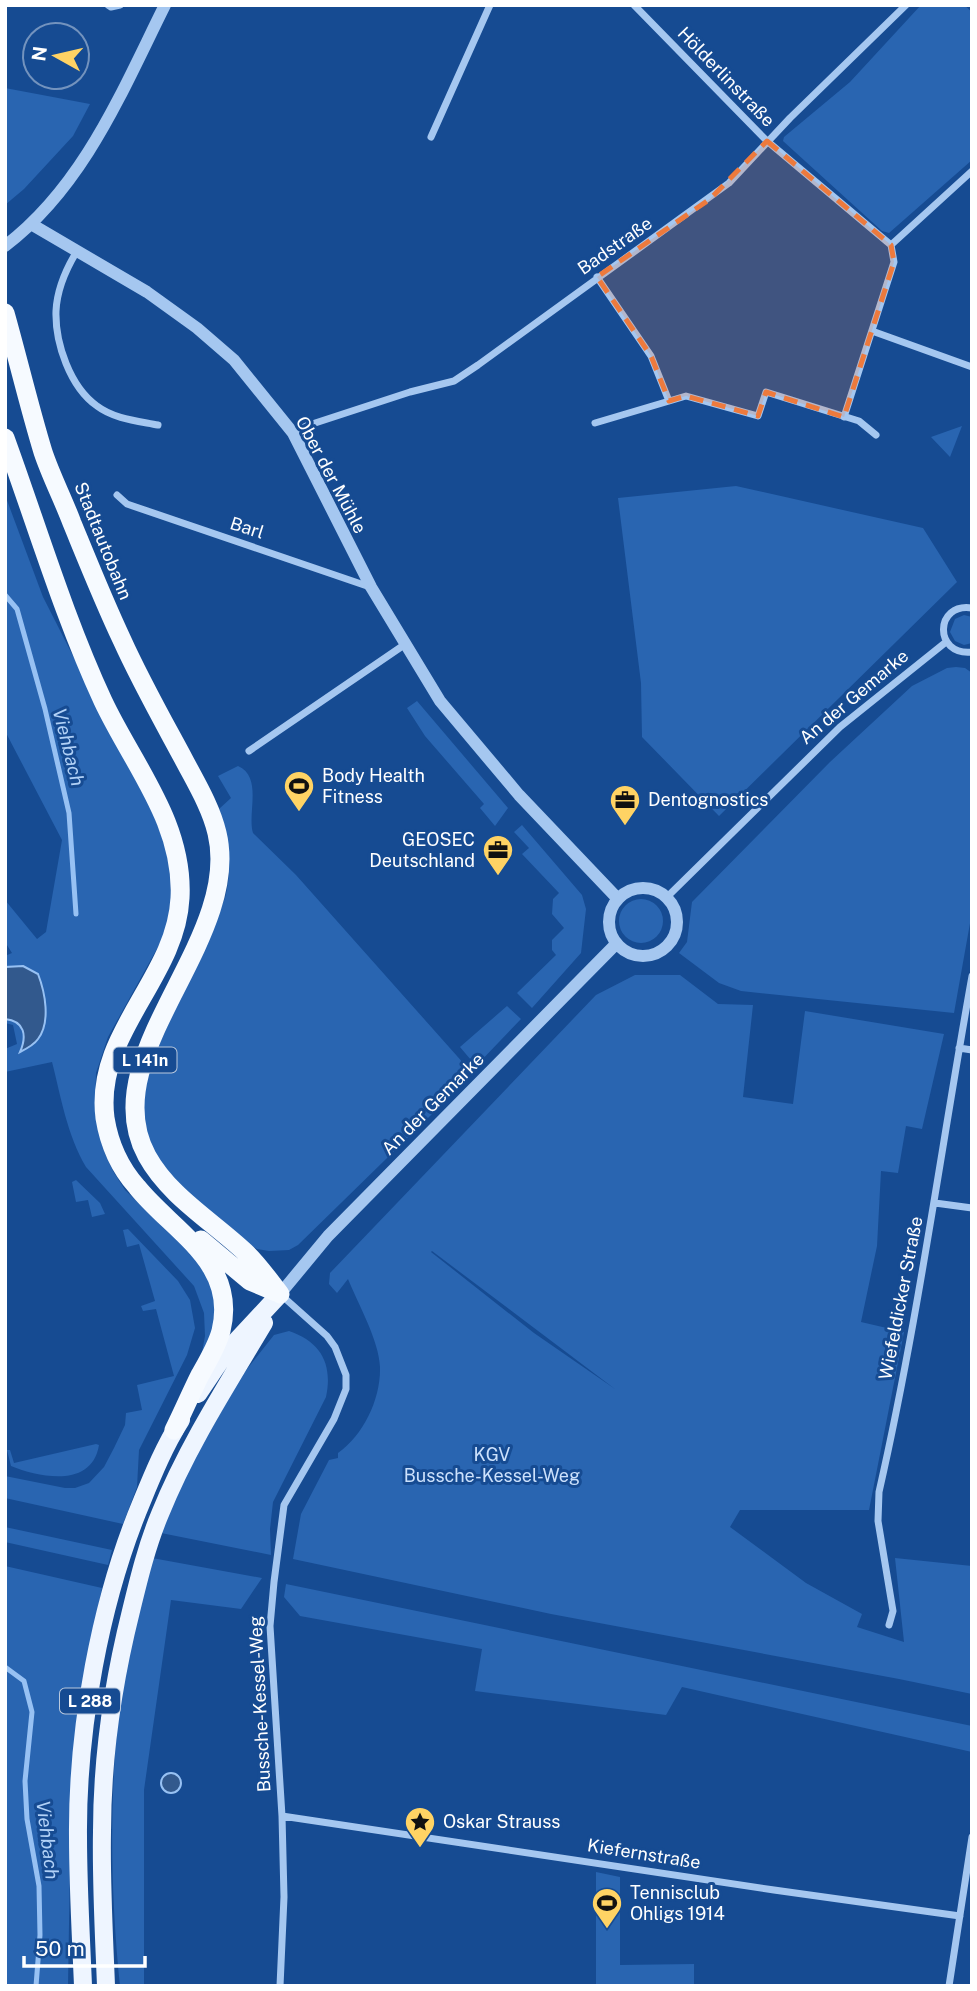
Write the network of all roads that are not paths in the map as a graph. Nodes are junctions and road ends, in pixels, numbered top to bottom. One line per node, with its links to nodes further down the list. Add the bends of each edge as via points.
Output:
1 (108, 5): 2 (street)
2 (120, 5)
3 (165, 5): 10 (street, via 99,134 60,195)
4 (490, 5): 7 (street)
5 (634, 5): 8 (street, Hölderlinstraße)
6 (906, 5): 8 (street, Badstraße)
7 (431, 136)
8 (767, 141): 11 (street, Hölderlinstraße); 14 (street, Badstraße, via 710,200)
9 (972, 171): 11 (street)
10 (31, 224): 12 (street); 13 (street, Ober der Mühle)
11 (891, 245): 16 (street, via 894,262)
12 (5, 246)
13 (77, 251): 21 (street, via 65,273 56,309 69,372 98,407); 22 (street, Ober der Mühle, via 197,328 234,360)
14 (597, 277): 18 (street, via 651,356); 22 (street, Badstraße, via 454,381)
15 (5, 313): 41 (highway, Stadtautobahn / L 141n, via 44,453 122,640 217,829 220,877 210,914 142,1066 135,1094 136,1121 146,1154 157,1171 247,1253)
16 (872, 331): 17 (street); 19 (street)
17 (972, 367)
18 (669, 401): 19 (street, via 686,396 758,416 766,392); 20 (street)
19 (844, 416): 23 (street)
20 (595, 423)
21 (158, 425)
22 (293, 433): 26 (street, Ober der Mühle)
23 (876, 435)
24 (5, 438): 40 (highway, L 141n, via 104,701 159,802 175,845 181,897 177,926 156,974 121,1033 106,1077 104,1104 119,1161 136,1187)
25 (117, 495): 26 (street, Barl, via 127,504)
26 (371, 587): 29 (street, Ober der Mühle)
27 (972, 608): 28 (street, via 960,608 947,617)
28 (946, 642): 30 (street, via 961,653); 32 (street, An der Gemarke, via 840,727)
29 (404, 645): 31 (street); 33 (street, Ober der Mühle, via 440,701 519,796)
30 (972, 652)
31 (248, 751)
32 (666, 898): 33 (street, via 639,889); 34 (street, via 677,919 666,947 638,956)
33 (618, 899): 34 (street, via 609,921)
34 (616, 944): 41 (street, An der Gemarke / L 288, via 328,1236)
35 (972, 976): 36 (street, Wiefeldicker Straße)
36 (959, 1048): 37 (street); 38 (street, Wiefeldicker Straße)
37 (972, 1050)
38 (935, 1203): 39 (street); 43 (street, Wiefeldicker Straße, via 878,1492 878,1521 893,1611)
39 (972, 1208)
40 (173, 1221): 41 (highway, via 250,1281); 42 (highway, L 288, via 210,1263 224,1308 219,1338)
41 (280, 1294): 42 (main road, L 288, via 227,1351); 44 (street, Bussche-Kessel-Weg, via 327,1336 346,1375 338,1410 290,1492 281,1519 270,1626); 48 (main road, L 288, via 185,1456 140,1574 115,1686 105,1760)
42 (174, 1430): 47 (main road, L 288, via 126,1541 94,1670 82,1756 78,1835)
43 (889, 1625)
44 (282, 1816): 46 (street, Kiefernstraße); 49 (street, Bussche-Kessel-Weg)
45 (972, 1837): 46 (street)
46 (960, 1916): 50 (street)
47 (83, 1986)
48 (106, 1986)
49 (280, 1986)
50 (950, 1986)

